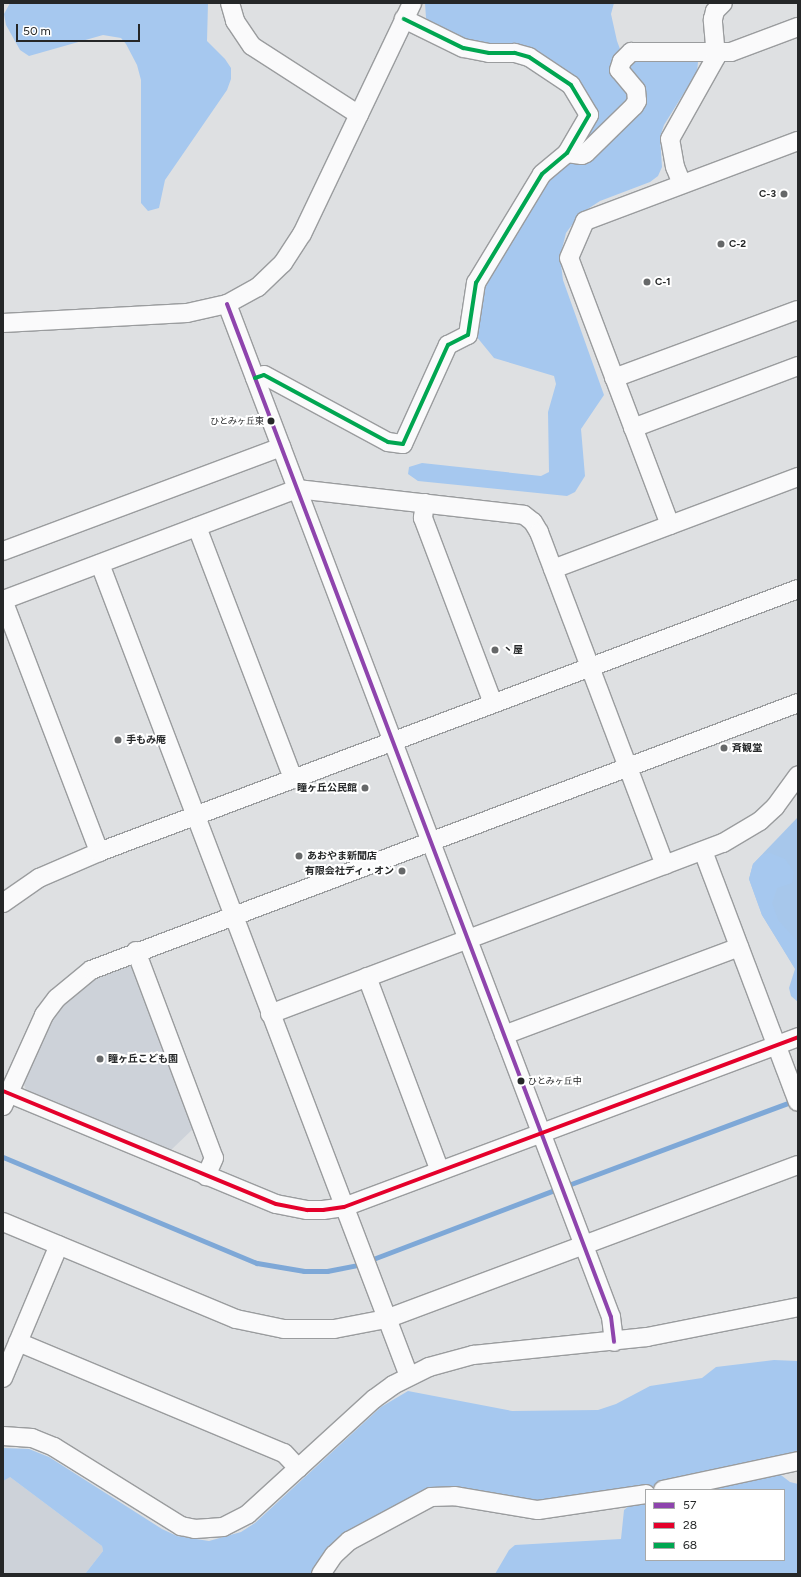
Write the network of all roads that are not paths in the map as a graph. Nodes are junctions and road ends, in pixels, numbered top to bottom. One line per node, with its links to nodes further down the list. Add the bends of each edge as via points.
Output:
1 (230, 3): 6 (street, via 235,21 252,46)
2 (723, 3): 5 (street, via 715,11 712,19)
3 (408, 11): 6 (street); 8 (street, via 464,48 489,53 522,54 571,85 589,115)
4 (798, 27): 5 (street, via 731,52)
5 (716, 52): 8 (street, via 637,51 626,56 619,70 636,90 637,101 634,106 586,153); 9 (street, via 714,62 670,139 675,167)
6 (359, 115): 10 (street, via 294,249 267,280)
7 (798, 141): 9 (street)
8 (567, 153): 14 (street, via 542,174 476,283 468,335 448,345 403,444 388,442 264,375)
9 (682, 184): 15 (street, via 585,221 569,258)
10 (227, 304): 12 (street, via 187,313); 14 (street)
11 (798, 310): 15 (street)
12 (3, 323)
13 (798, 366): 16 (street)
14 (255, 378): 17 (street)
15 (614, 378): 16 (street)
16 (634, 428): 21 (street)
17 (281, 447): 19 (street); 23 (street)
18 (798, 477): 21 (street)
19 (297, 489): 20 (street); 22 (street); 31 (street)
20 (425, 503): 25 (street, via 524,515 536,527); 29 (street, via 423,518)
21 (670, 525): 25 (street)
22 (197, 527): 24 (street); 34 (street)
23 (3, 551)
24 (100, 564): 27 (street); 35 (street)
25 (553, 569): 28 (street)
26 (798, 589): 28 (street)
27 (3, 600): 38 (street)
28 (590, 667): 29 (street); 32 (street)
29 (493, 703): 31 (street)
30 (798, 703): 32 (street)
31 (393, 741): 34 (street); 36 (street)
32 (628, 766): 36 (street); 39 (street)
33 (798, 775): 37 (street, via 775,807 760,821 742,833)
34 (293, 778): 35 (street)
35 (195, 815): 38 (street); 41 (street)
36 (430, 841): 41 (street); 42 (street)
37 (703, 851): 39 (street); 43 (street)
38 (99, 852): 40 (street)
39 (665, 865): 42 (street)
40 (5, 895)
41 (233, 915): 44 (street); 46 (street)
42 (468, 939): 45 (street); 47 (street)
43 (739, 947): 47 (street); 49 (street)
44 (136, 951): 50 (street, via 91,970 57,998 33,1034); 55 (street, via 214,1158)
45 (367, 977): 46 (street); 54 (street)
46 (270, 1014): 56 (street)
47 (504, 1035): 52 (street)
48 (798, 1037): 49 (street)
49 (776, 1045): 51 (street); 52 (street)
50 (5, 1097): 55 (street)
51 (798, 1102)
52 (541, 1133): 54 (street); 59 (street)
53 (798, 1164): 59 (street)
54 (440, 1171): 56 (street)
55 (206, 1176): 56 (street, via 291,1208 315,1210)
56 (344, 1207): 61 (street)
57 (3, 1222): 58 (street)
58 (59, 1245): 61 (street, via 236,1319 260,1325 309,1330 359,1326); 62 (street)
59 (584, 1245): 61 (street); 63 (street, via 611,1317)
60 (798, 1307): 63 (street)
61 (386, 1319): 64 (street)
62 (18, 1342): 65 (street); 68 (street, via 284,1453)
63 (614, 1342): 64 (street, via 473,1355 443,1362)
64 (409, 1376): 68 (street, via 374,1399)
65 (3, 1378)
66 (3, 1436): 68 (street, via 32,1438 54,1447 168,1519 195,1529 223,1527 236,1522)
67 (798, 1461): 69 (street)
68 (298, 1468)
69 (668, 1489)
70 (645, 1494): 71 (street, via 538,1510 454,1496 431,1497 349,1541 334,1555)
71 (321, 1574)

